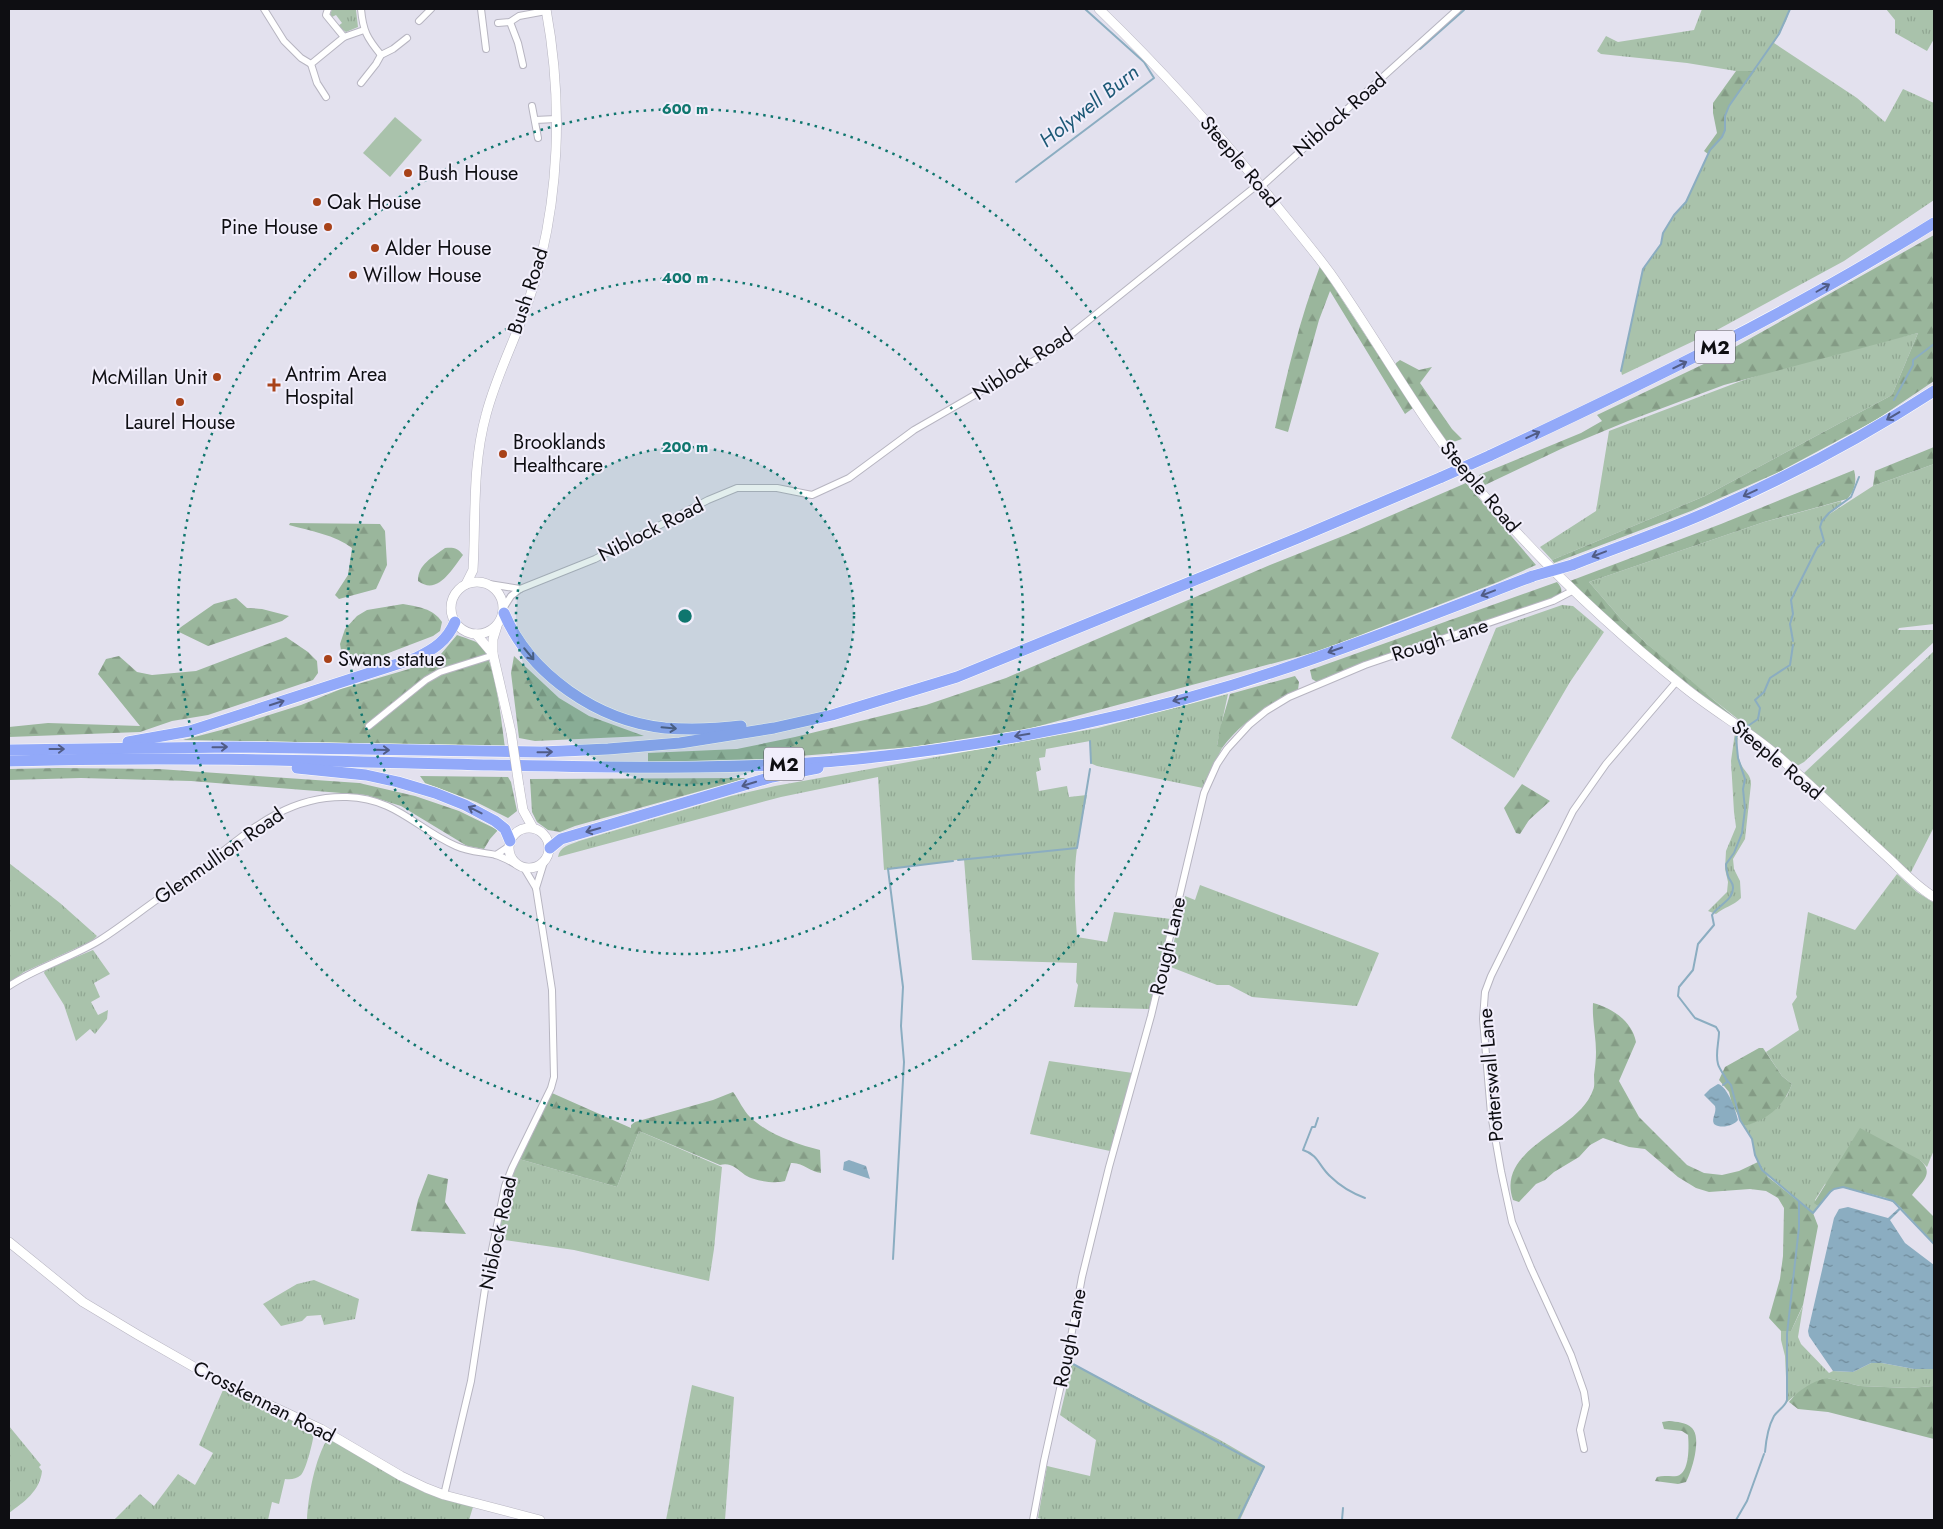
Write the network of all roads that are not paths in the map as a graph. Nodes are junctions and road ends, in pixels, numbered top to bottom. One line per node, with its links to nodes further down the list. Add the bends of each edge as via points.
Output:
1 (264, 9): 18 (street, via 284,41)
2 (328, 9): 14 (street, via 326,14)
3 (362, 9): 13 (street)
4 (431, 9): 10 (street)
5 (481, 9): 16 (street)
6 (1099, 9): 26 (street, Steeple Road, via 1155,64)
7 (1458, 9): 26 (street, Niblock Road)
8 (546, 10): 9 (street); 23 (street, Bush Road, via 553,57)
9 (525, 12): 11 (street)
10 (419, 21)
11 (510, 22): 12 (street); 19 (street)
12 (498, 23)
13 (364, 30): 14 (street); 17 (street)
14 (344, 38): 18 (street)
15 (407, 38): 17 (street)
16 (486, 49)
17 (381, 55): 20 (street)
18 (311, 64): 21 (street)
19 (523, 65)
20 (361, 82)
21 (326, 97)
22 (532, 106): 24 (street)
23 (556, 119): 24 (street); 29 (street, Bush Road, via 552,201 542,253 527,306 485,416 476,495)
24 (535, 120): 25 (street)
25 (538, 138)
26 (1260, 185): 32 (street, Niblock Road, via 1049,352 914,430 849,478 812,495 778,488 737,488 595,559); 33 (street, Steeple Road, via 1328,270 1421,413 1473,483)
27 (1934, 223): 40 (highway, M2, one-way to 27, bridge, via 925,688 974,670 1442,477 1643,384 1735,337)
28 (1934, 390): 44 (highway, M2, one-way to 44, bridge, via 1843,445 1700,515 1572,565 1533,576 1273,672 1191,696 1047,731)
29 (474, 570): 30 (street); 31 (street, Bush Road)
30 (485, 582): 31 (street); 32 (street); 34 (street, via 501,594)
31 (466, 584): 35 (street, via 454,595 451,603)
32 (520, 589): 34 (street, Niblock Road, via 511,596)
33 (1572, 591): 39 (street, Steeple Road); 63 (street, Rough Lane, via 1553,601 1365,665 1289,697 1248,725 1221,758 1204,793 1151,1016 1109,1166 1082,1277)
34 (504, 610): 36 (street); 40 (highway, one-way to 40, via 511,630 552,677 589,703 624,718 663,728 691,729 756,725)
35 (455, 622): 37 (street); 42 (highway, one-way to 35, via 190,731 416,658 439,646)
36 (497, 626): 37 (street); 38 (street)
37 (476, 634): 38 (street)
38 (493, 654): 41 (street, via 426,680); 47 (street, bridge, via 511,732)
39 (1677, 681): 56 (street, Steeple Road, via 1775,754 1908,877); 59 (street, Potterswall Lane, via 1606,764 1573,811 1491,976 1484,1001 1488,1088 1512,1222 1582,1385 1586,1405 1580,1430)
40 (832, 714): 42 (highway, M2, one-way to 40, via 532,752 608,749 725,736)
41 (369, 726)
42 (94, 748): 43 (highway, M2, one-way to 42)
43 (9, 750)
44 (886, 756): 45 (highway, M2, via 674,768); 51 (highway, one-way to 51, via 772,777 561,840)
45 (202, 759): 46 (highway, M2); 50 (highway, one-way to 45, via 505,829 495,821 442,796 398,782 332,771)
46 (9, 761)
47 (523, 810): 48 (street); 49 (street)
48 (533, 828): 49 (street); 51 (street, via 545,835)
49 (518, 831): 50 (street)
50 (509, 844): 52 (street); 54 (street, via 512,860)
51 (550, 848): 53 (street)
52 (496, 855): 54 (street, Glenmullion Road); 57 (street, Glenmullion Road, via 472,852 454,845 412,818 376,801 349,796 306,801 265,820 93,944)
53 (544, 862): 54 (street, via 535,868); 55 (street, Niblock Road)
54 (520, 867): 55 (street, Niblock Road)
55 (536, 888): 60 (street, Niblock Road, via 552,990 554,1077 505,1186 471,1381)
56 (1934, 897)
57 (9, 986)
58 (9, 1242): 60 (street, Crosskennan Road, via 84,1302 138,1335 222,1382 321,1429 401,1476)
59 (1584, 1449)
60 (444, 1495): 61 (street, Crosskennan Road)
61 (522, 1518): 62 (street, Crosskennan Road)
62 (540, 1520)
63 (1033, 1520)

